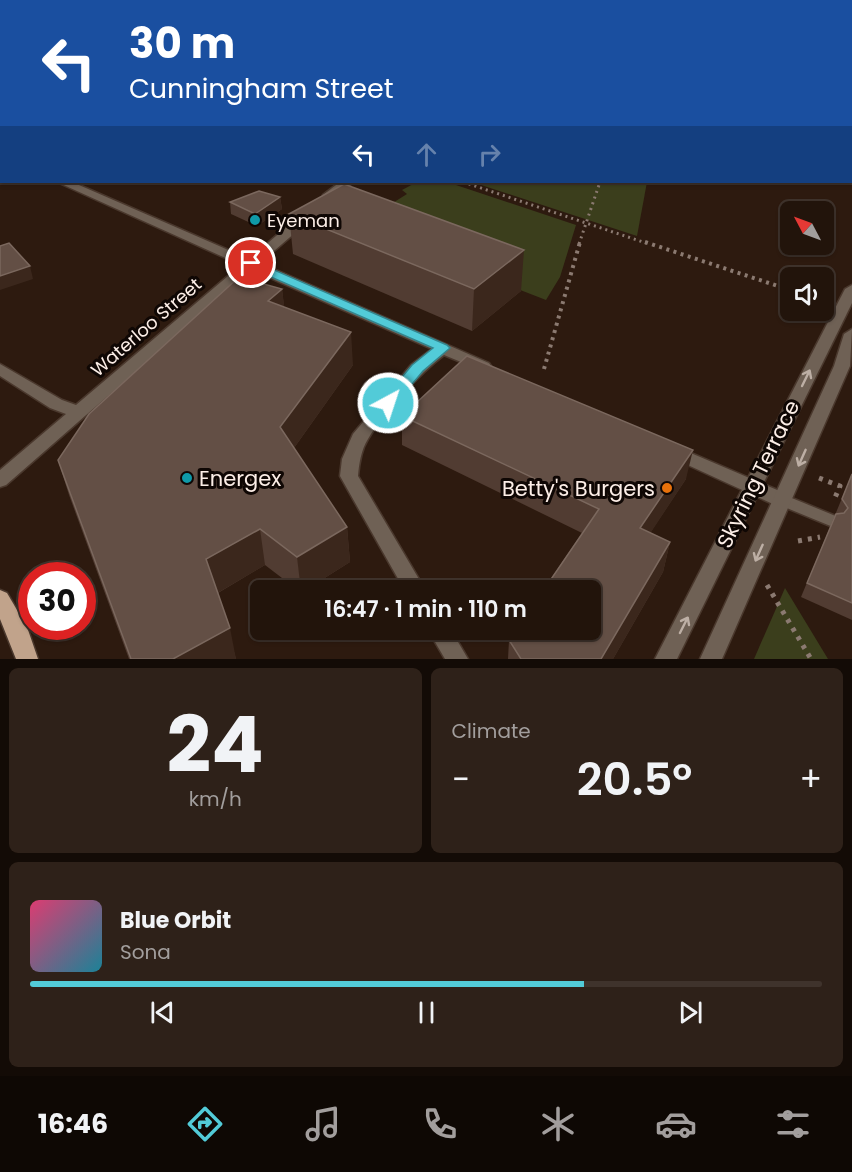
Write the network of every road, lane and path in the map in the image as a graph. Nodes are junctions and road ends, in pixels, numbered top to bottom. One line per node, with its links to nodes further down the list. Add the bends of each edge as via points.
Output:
1 (65, 183): 6 (street)
2 (346, 183): 6 (street, Waterloo Street)
3 (466, 183): 5 (path)
4 (600, 183): 5 (path)
5 (585, 224): 7 (path); 12 (path)
6 (251, 263): 10 (street); 14 (street, Waterloo Street)
7 (780, 287)
8 (852, 289): 18 (street, Skyring Terrace, one-way to 8)
9 (852, 334): 19 (street, Skyring Terrace, one-way to 19, via 842,366)
10 (442, 348): 13 (street); 25 (street, via 417,368 359,438 351,459 349,476)
11 (0, 369): 14 (street, via 56,404)
12 (544, 369)
13 (493, 370)
14 (78, 412): 17 (street, Waterloo Street)
15 (658, 445): 18 (street)
16 (819, 478): 20 (path, via 840,486)
17 (0, 480)
18 (753, 487): 19 (street); 30 (street, Skyring Terrace, one-way to 18)
19 (782, 500): 21 (lane); 24 (street, Skyring Terrace, one-way to 24)
20 (834, 500)
21 (833, 521)
22 (820, 537): 23 (path)
23 (798, 542)
24 (754, 564): 31 (street, Skyring Terrace); 32 (path)
25 (410, 580)
26 (0, 599): 28 (main road, via 16,627)
27 (446, 640): 29 (street)
28 (27, 659)
29 (457, 659)
30 (666, 659)
31 (711, 659)
32 (811, 659)

